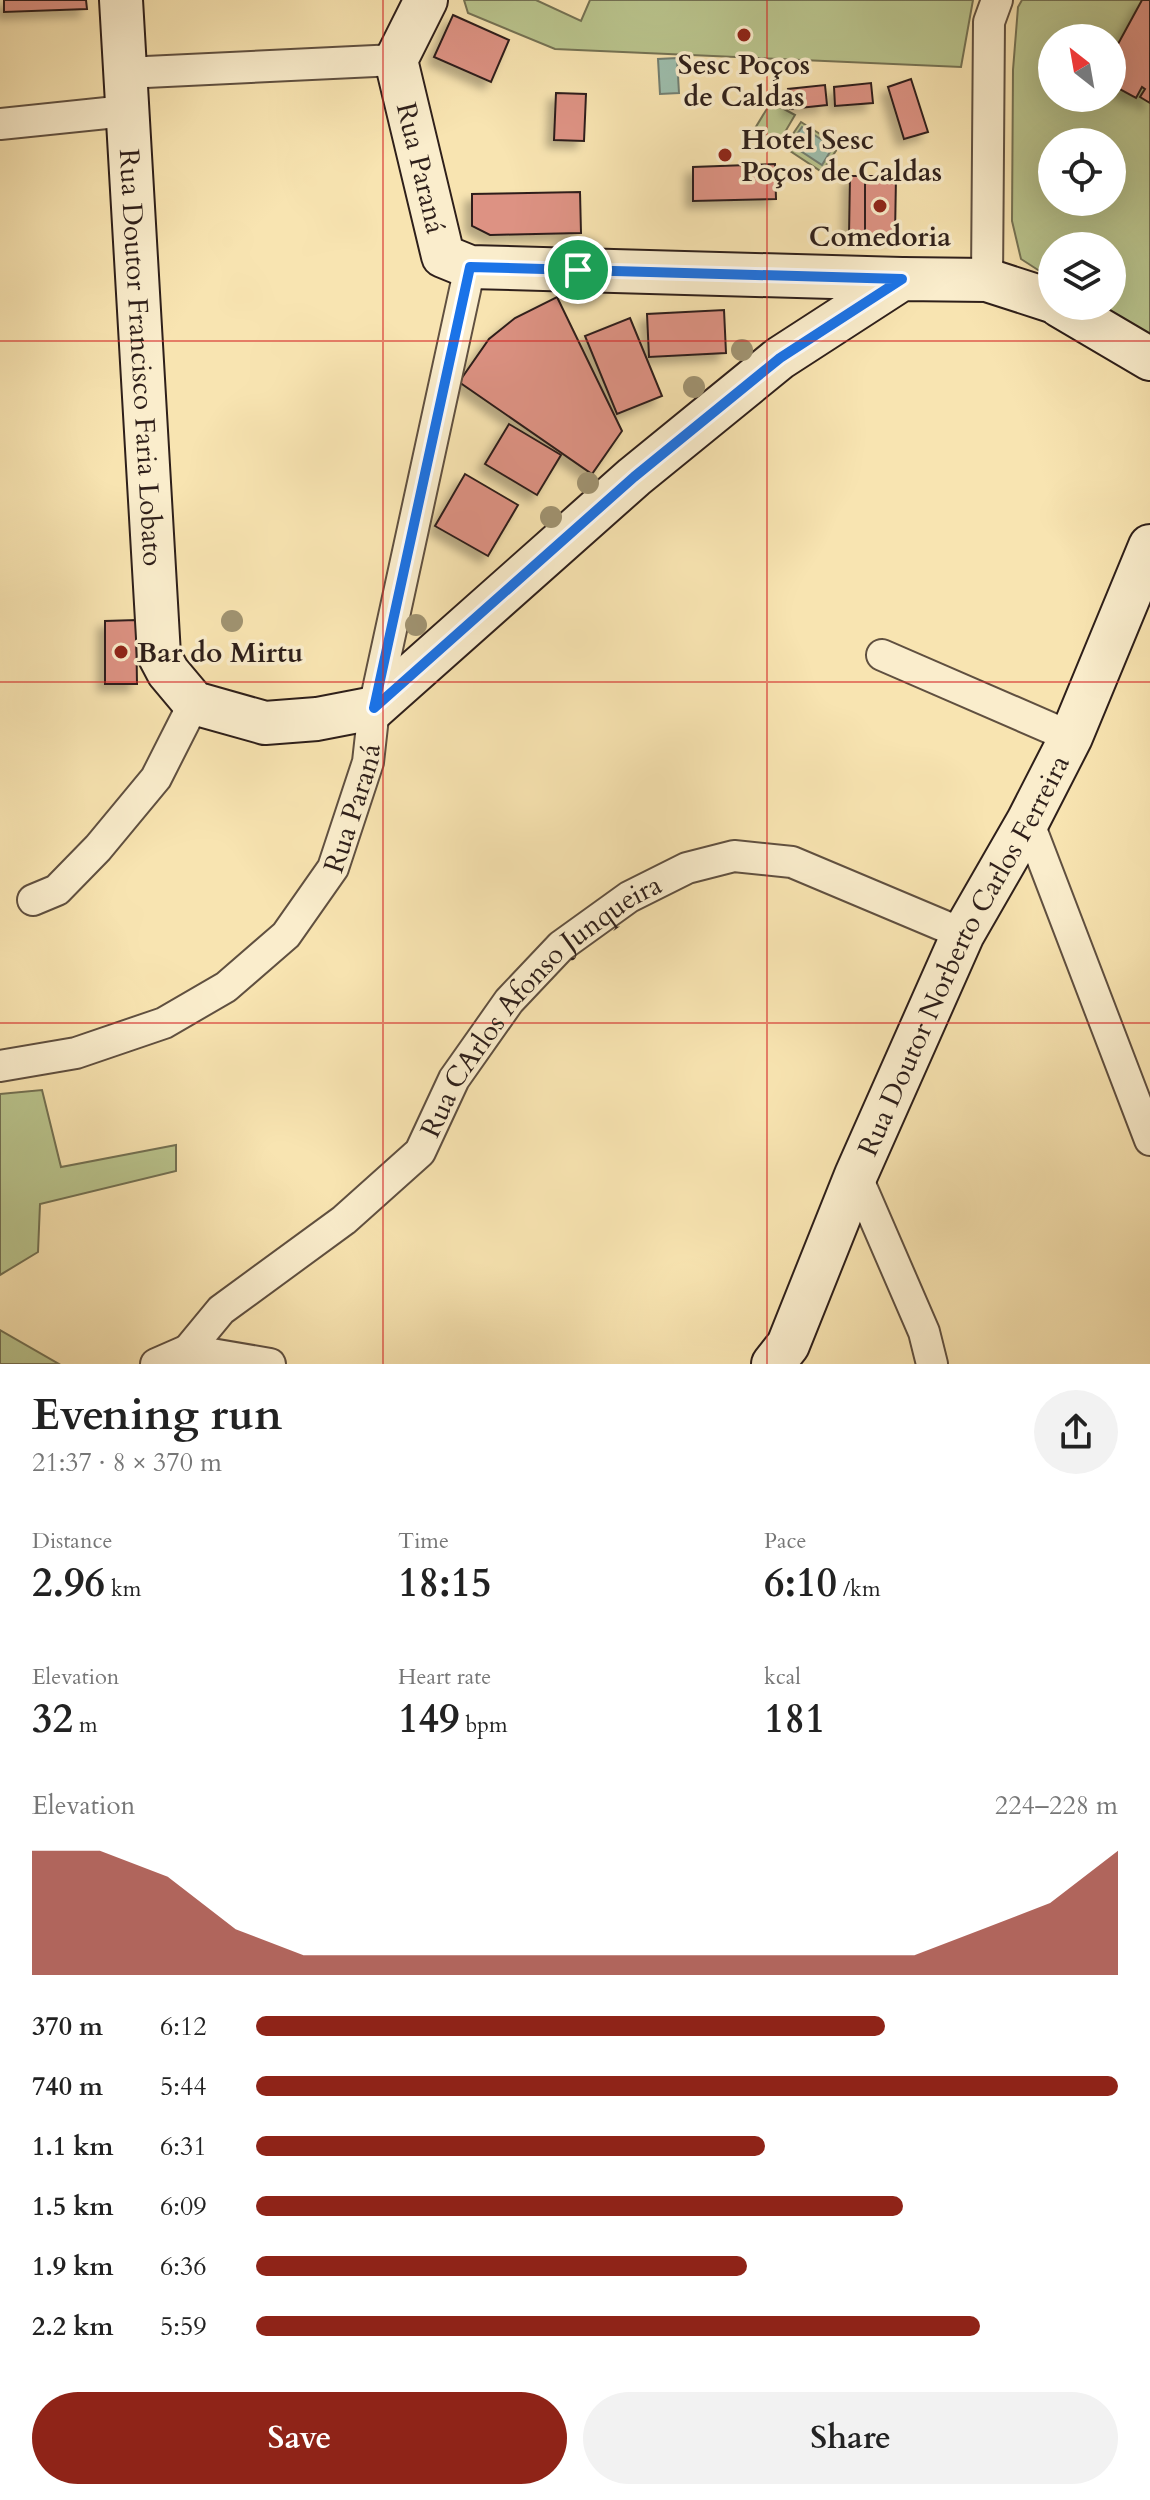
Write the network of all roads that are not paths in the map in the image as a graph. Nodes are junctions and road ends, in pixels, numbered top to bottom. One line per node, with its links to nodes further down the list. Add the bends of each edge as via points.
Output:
1 (121, 0): 5 (street, Rua Doutor Francisco Faria Lobato)
2 (426, 0): 4 (street)
3 (997, 0): 9 (street, via 989,22)
4 (396, 60): 5 (street); 7 (street, Rua Paraná, via 443,256)
5 (125, 92): 6 (street); 15 (street, Rua Doutor Francisco Faria Lobato, via 159,655)
6 (0, 124)
7 (470, 267): 8 (street); 16 (street, Rua Paraná)
8 (902, 279): 9 (street); 16 (street, via 780,358 634,477)
9 (987, 280): 10 (street)
10 (1038, 296)
11 (1084, 320): 12 (street)
12 (1150, 359)
13 (1150, 546): 17 (street, Rua Doutor Norberto Carlos Ferreira)
14 (882, 655): 17 (street)
15 (194, 703): 16 (street, via 265,723); 19 (street, via 156,778 57,890)
16 (374, 708): 21 (street, Rua Paraná, via 368,762 333,868 286,935 226,987 164,1023 76,1053)
17 (1071, 737): 18 (street, Rua Doutor Norberto Carlos Ferreira)
18 (1028, 821): 20 (street, Rua Doutor Norberto Carlos Ferreira); 22 (street)
19 (33, 900)
20 (963, 934): 23 (street, Rua Doutor Norberto Carlos Ferreira); 24 (street, Rua CArlos Afonso Junqueira, via 792,862 734,856 687,868 629,897 561,946 509,1001 454,1079 420,1152 344,1220 221,1310)
21 (0, 1066)
22 (1150, 1140)
23 (856, 1175): 27 (street, Rua Doutor Norberto Carlos Ferreira, via 788,1345); 28 (street, via 924,1332)
24 (188, 1350): 25 (street); 26 (street)
25 (156, 1364)
26 (270, 1364)
27 (773, 1364)
28 (932, 1364)

